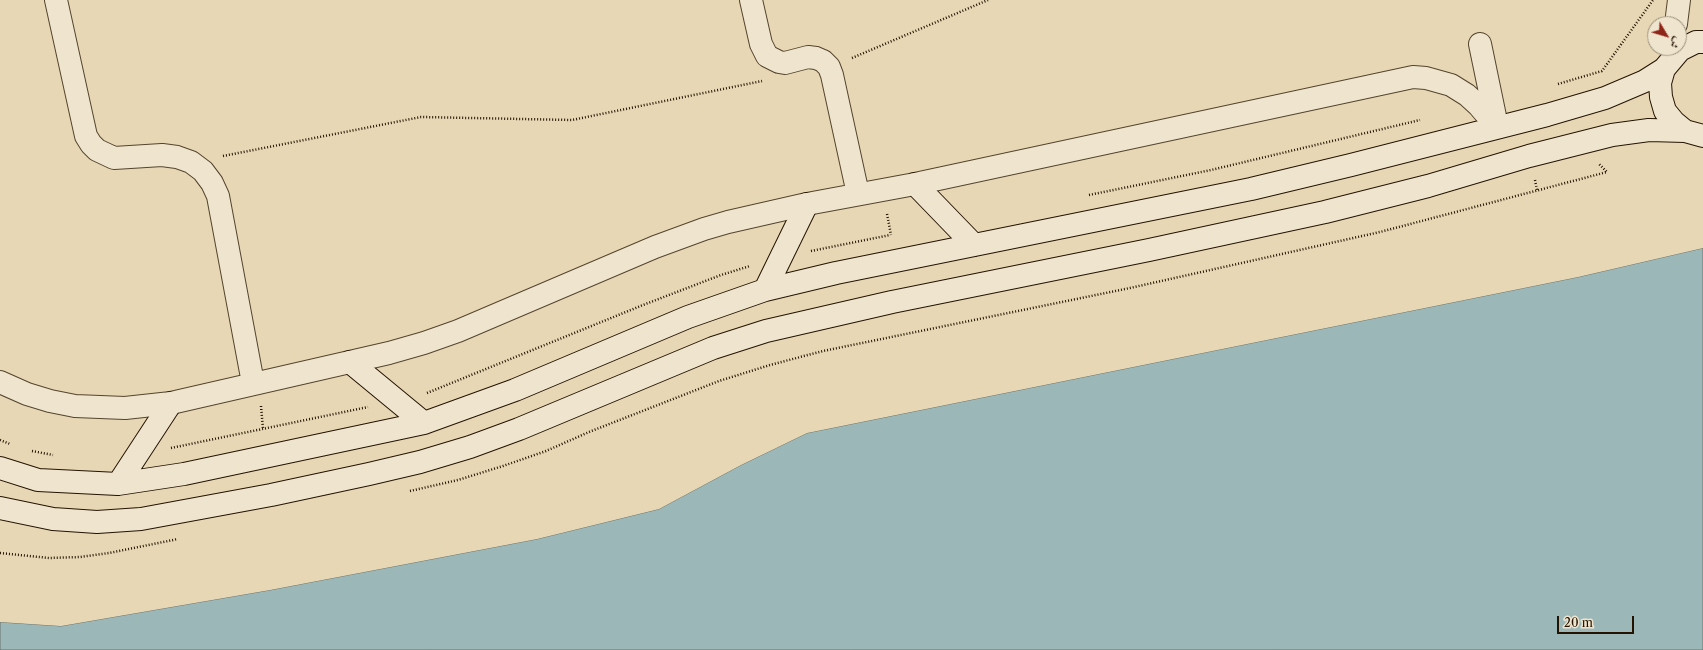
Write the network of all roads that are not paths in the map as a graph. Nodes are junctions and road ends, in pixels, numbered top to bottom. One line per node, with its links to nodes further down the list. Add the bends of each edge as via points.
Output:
1 (56, 0): 17 (street, via 86,136 91,144 97,150 114,158 162,155 177,157 191,162 212,183 218,196)
2 (751, 0): 11 (street, via 761,44 767,56 786,63 808,57 816,58 829,67)
3 (1679, 0): 4 (street)
4 (1677, 16)
5 (1703, 42): 7 (street, via 1696,42 1680,50)
6 (1480, 44): 8 (street)
7 (1668, 60): 8 (street, via 1646,81 1605,98); 9 (street, via 1660,83 1661,97 1666,111 1674,122)
8 (1497, 127): 10 (street, via 1467,95 1451,85 1413,77); 13 (street, via 1251,189)
9 (1694, 134): 22 (street, via 1649,130 1630,132 1580,143 1325,212 766,331 713,348 470,447 369,474 141,519 97,522 53,519)
10 (915, 184): 11 (street); 13 (street)
11 (858, 194): 12 (street)
12 (807, 204): 14 (street); 15 (street, via 704,229 655,247 458,332)
13 (974, 245): 14 (street)
14 (765, 290): 19 (street, via 688,317 515,390)
15 (350, 362): 17 (street); 19 (street)
16 (0, 382): 18 (street, via 26,394 75,406 125,408)
17 (253, 383): 18 (street)
18 (171, 403): 21 (street)
19 (424, 423): 21 (street, via 184,474)
20 (0, 468): 21 (street, via 38,480)
21 (118, 484)
22 (0, 508)

